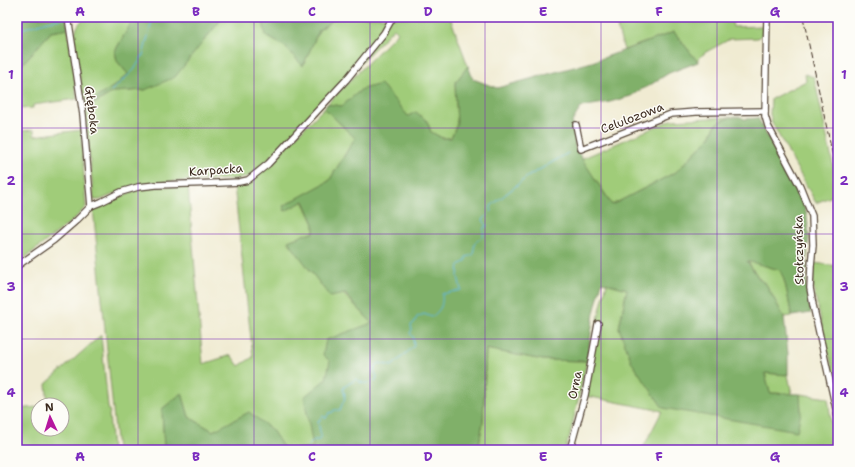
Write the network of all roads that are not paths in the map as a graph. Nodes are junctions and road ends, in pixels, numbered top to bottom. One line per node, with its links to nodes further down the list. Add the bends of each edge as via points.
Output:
1 (68, 17): 6 (street, Głęboka, via 82,115)
2 (393, 17): 6 (street, Karpacka, via 384,33 346,80 268,164 248,180 220,184 138,187)
3 (767, 17): 4 (street, Stołczyńska)
4 (765, 110): 5 (street, Celulozowa, via 671,114 582,149); 9 (street, Stołczyńska, via 768,126 800,186 812,216 810,288)
5 (576, 125)
6 (90, 206): 7 (street, Karpacka, via 54,240)
7 (17, 266)
8 (598, 324): 10 (street, Orna, via 585,395)
9 (838, 418)
10 (570, 450)

